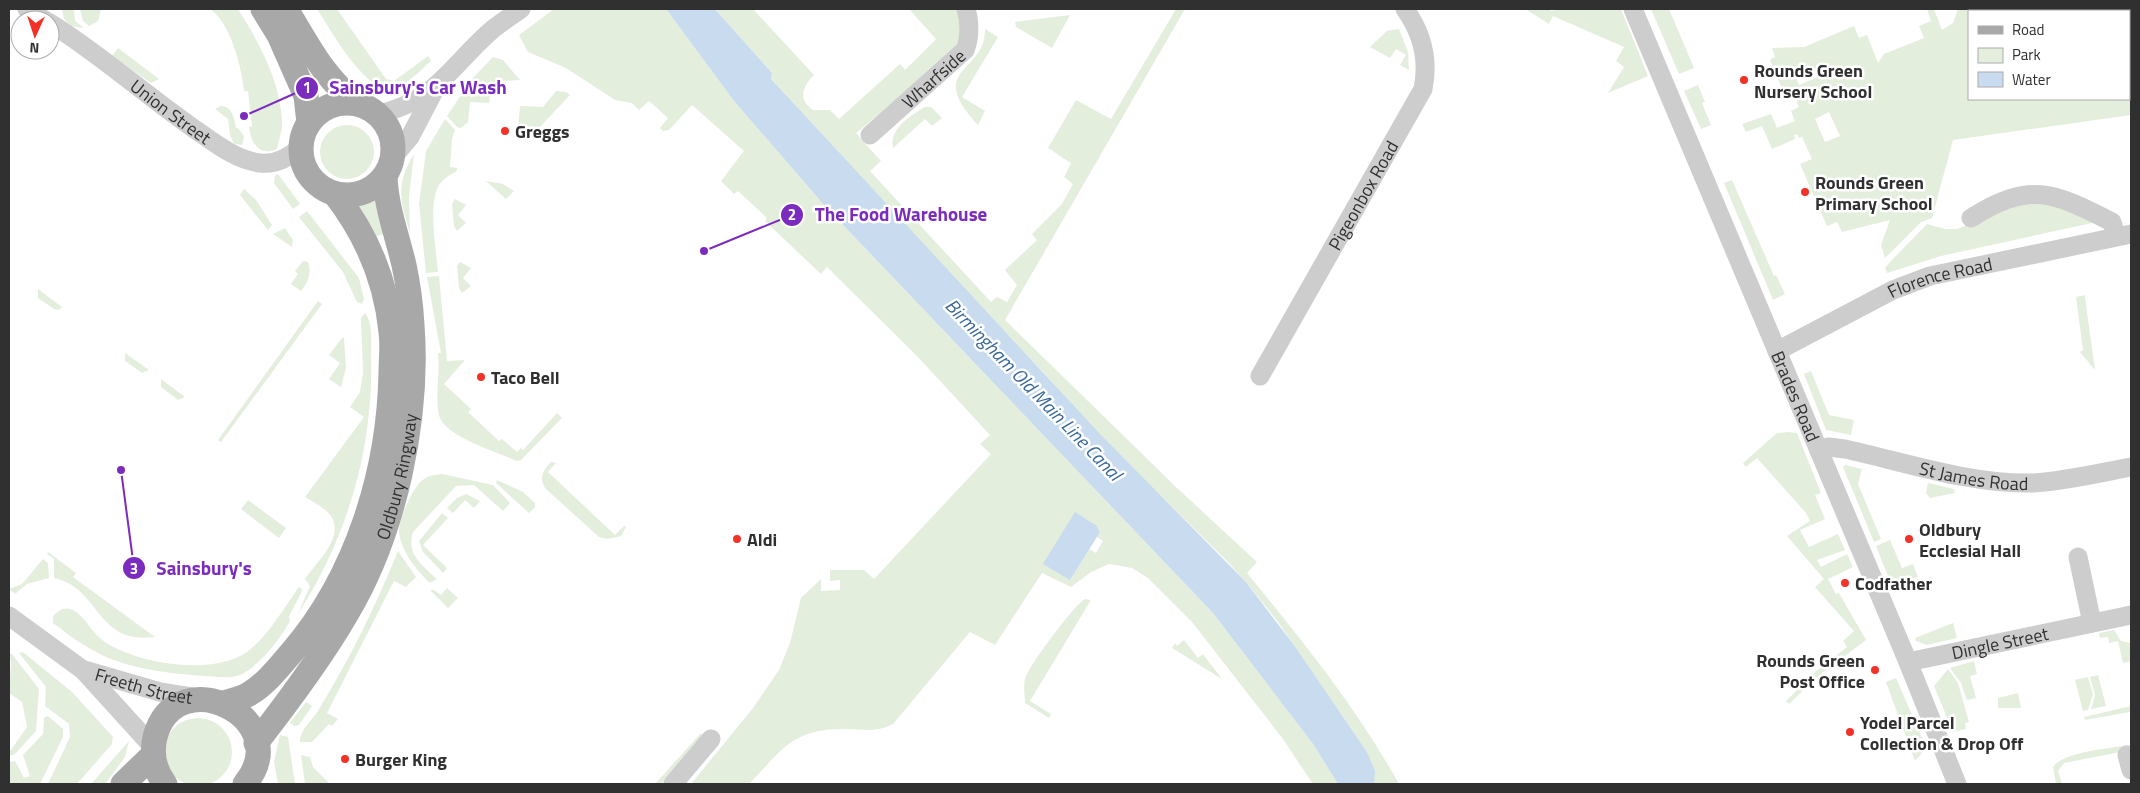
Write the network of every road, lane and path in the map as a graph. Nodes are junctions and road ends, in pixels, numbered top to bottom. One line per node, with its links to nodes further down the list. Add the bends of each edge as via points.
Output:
1 (263, 9): 10 (main road, via 279,35 306,96)
2 (286, 9): 9 (main road, Oldbury Ringway, via 339,90)
3 (521, 9): 8 (street, via 492,30)
4 (966, 9): 11 (street, Wharfside, via 969,24 965,50)
5 (1405, 9): 18 (street, Pigeonbox Road, via 1421,38 1426,73 1422,89)
6 (1633, 9): 17 (street, Brades Road)
7 (60, 30): 12 (street, Union Street, via 230,153 260,163 271,163 284,160)
8 (437, 86): 9 (street, via 401,108); 13 (street, via 410,137)
9 (368, 109): 10 (main road, via 339,103 328,106); 13 (main road, Oldbury Ringway, via 391,132)
10 (309, 123): 12 (main road)
11 (870, 135)
12 (301, 146): 14 (main road, Oldbury Ringway, via 305,169 312,179)
13 (389, 167): 14 (main road, via 377,184 360,194); 29 (main road, Oldbury Ringway, via 386,198 404,266 412,324 411,395 398,479 373,560 348,612)
14 (335, 194): 27 (main road, Oldbury Ringway, via 370,248 387,302 392,333 391,388 384,444 369,511 348,565 324,609 299,644 262,685 247,695)
15 (1971, 218): 16 (street, Florence Road, via 1989,206 2009,199 2048,195 2070,200 2112,222)
16 (2124, 235): 17 (street, Florence Road, via 1930,276 1892,290)
17 (1777, 351): 19 (street, Brades Road)
18 (1260, 376)
19 (1819, 451): 20 (street, St James Road, via 1828,447 1845,449 2008,482 2046,481); 25 (street, Brades Road)
20 (2131, 467)
21 (2078, 557): 24 (street)
22 (2131, 615): 24 (street, Dingle Street)
23 (9, 616): 26 (street, Freeth Street)
24 (2092, 623): 25 (street, Dingle Street)
25 (1908, 662): 36 (street, Brades Road)
26 (83, 670): 27 (street, Freeth Street, via 160,692); 30 (street, Freeth Street)
27 (215, 701): 29 (main road, via 244,717 251,728); 30 (main road, Oldbury Ringway, via 185,703 170,713 162,721)
28 (711, 738): 35 (street)
29 (256, 750): 33 (main road, Oldbury Ringway, via 252,774); 34 (main road)
30 (153, 751): 31 (main road, Oldbury Ringway); 32 (main road, via 156,770)
31 (123, 784)
32 (165, 784)
33 (245, 784)
34 (264, 784)
35 (673, 784)
36 (1957, 784)

